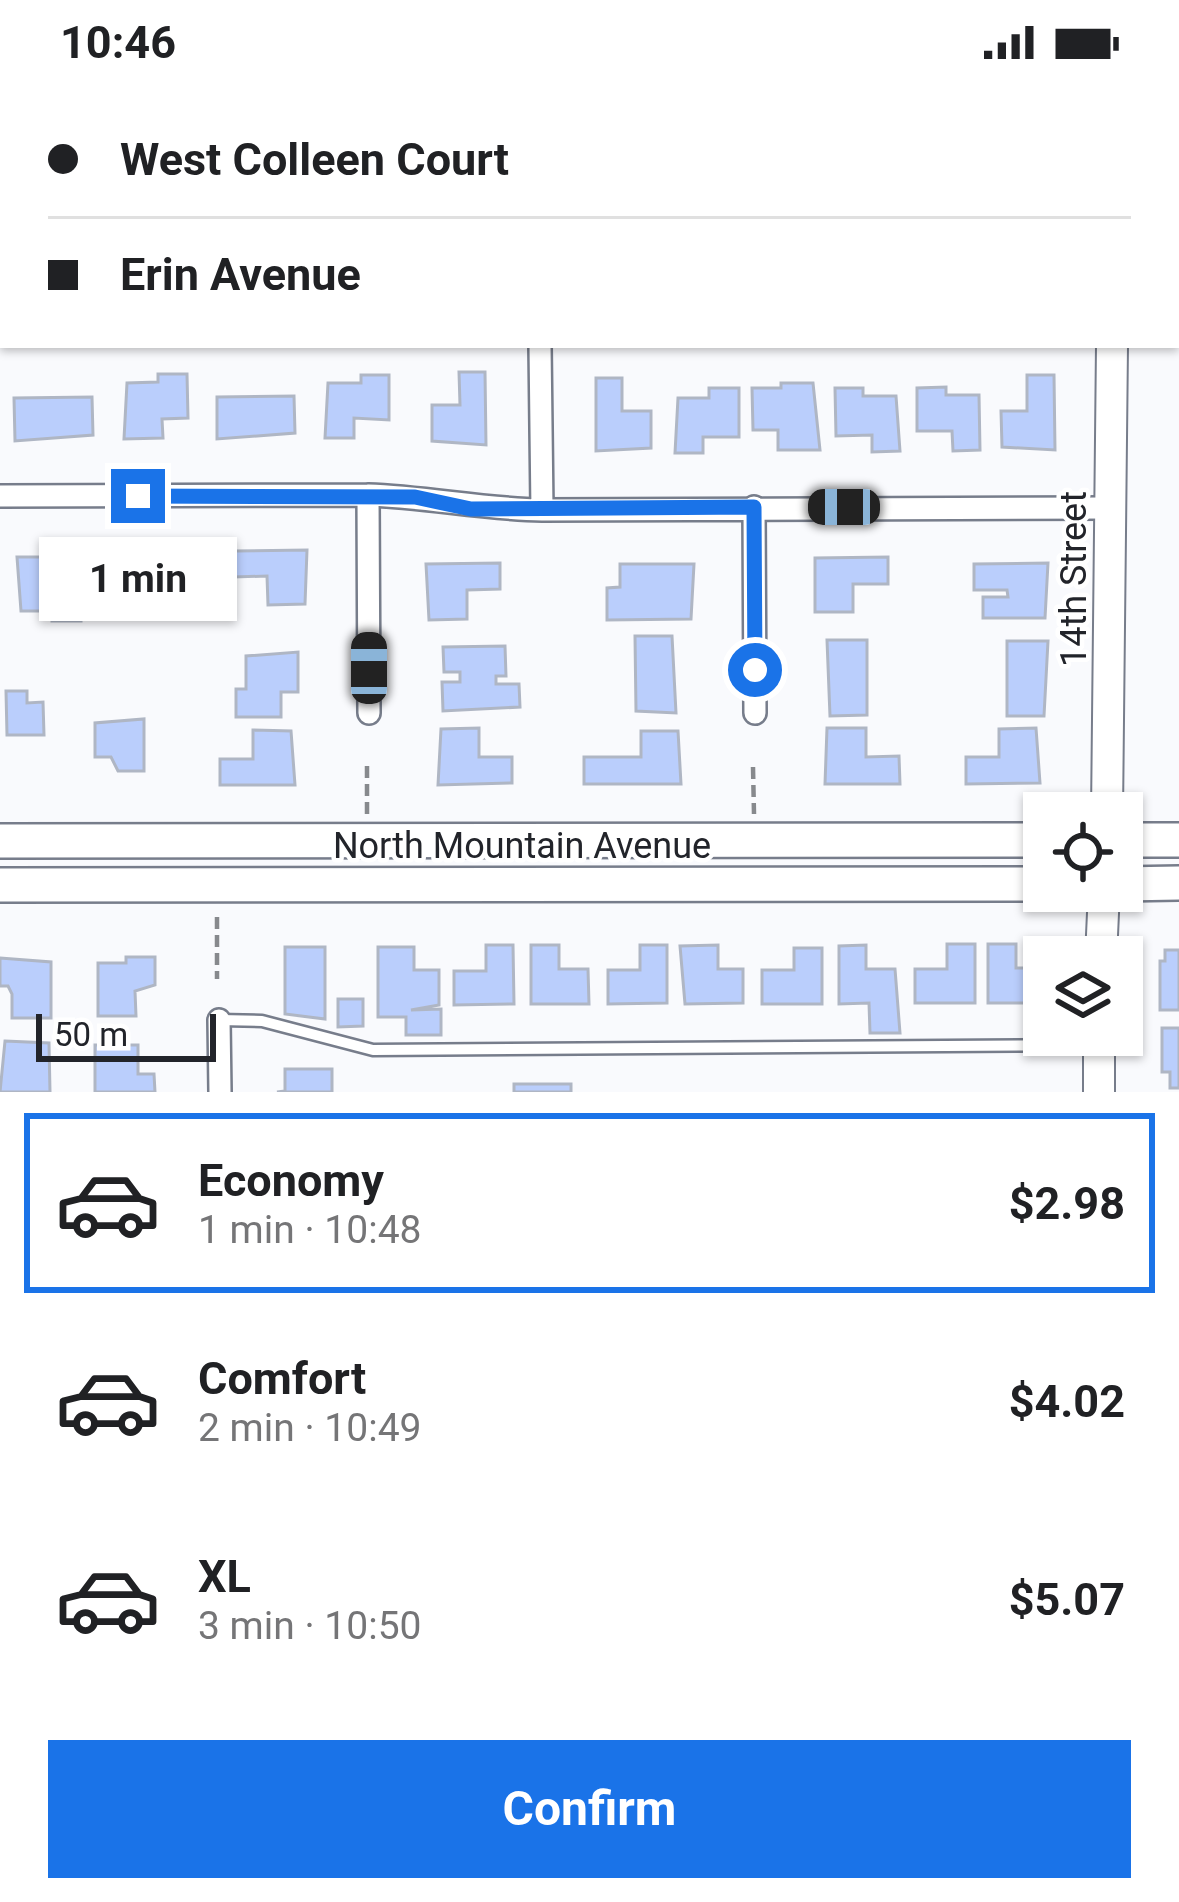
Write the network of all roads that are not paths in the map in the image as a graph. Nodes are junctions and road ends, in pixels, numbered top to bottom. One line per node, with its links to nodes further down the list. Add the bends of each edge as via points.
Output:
1 (540, 348): 7 (street)
2 (1112, 348): 6 (street, 14th Street)
3 (368, 495): 4 (street); 7 (street); 9 (street)
4 (0, 496)
5 (754, 507): 6 (street); 7 (street); 8 (street)
6 (1111, 508): 10 (street, 14th Street)
7 (542, 510)
8 (755, 712)
9 (369, 713)
10 (1107, 792)
11 (1023, 840): 14 (main road, North Mountain Avenue)
12 (1143, 840): 13 (main road)
13 (1179, 840)
14 (0, 842)
15 (1023, 884): 18 (main road, North Mountain Avenue)
16 (1143, 884): 17 (main road)
17 (1179, 884)
18 (0, 885)
19 (220, 1020): 20 (lane, via 262,1021 374,1050); 22 (street)
20 (1023, 1041)
21 (1099, 1056): 23 (street)
22 (220, 1092)
23 (1099, 1092)

